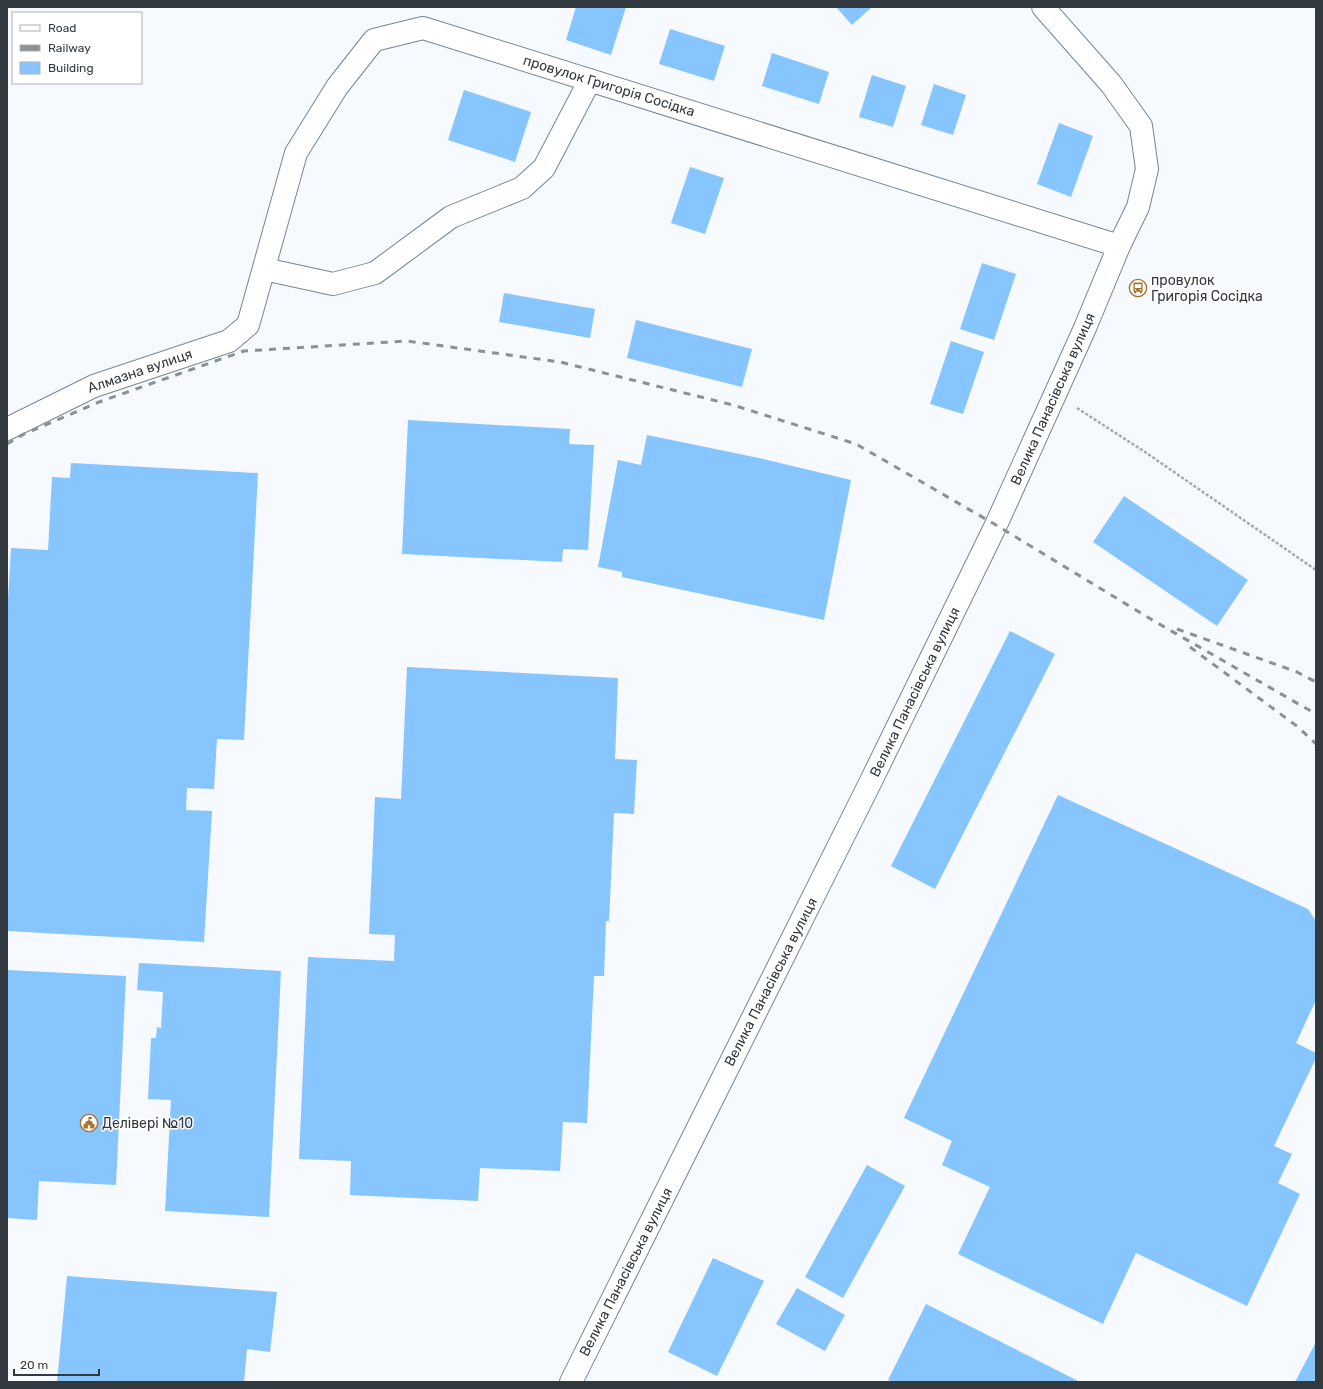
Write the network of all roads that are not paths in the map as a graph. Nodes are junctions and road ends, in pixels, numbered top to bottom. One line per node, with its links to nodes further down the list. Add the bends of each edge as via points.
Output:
1 (1043, 7): 3 (street, Велика Панасівська вулиця, via 1112,84 1141,126 1147,169 1138,207)
2 (590, 80): 3 (street, провулок Григорія Сосідка); 4 (street, via 544,168 522,188 451,217 375,273 333,284); 4 (street, провулок Григорія Сосідка, via 423,28 374,40 337,87 296,153)
3 (1119, 246): 7 (street, Велика Панасівська вулиця, via 996,525 882,760)
4 (264, 269): 5 (street, провулок Григорія Сосідка)
5 (256, 300): 6 (street, Алмазна вулиця, via 248,325 228,341 94,386)
6 (7, 429)
7 (571, 1382)

